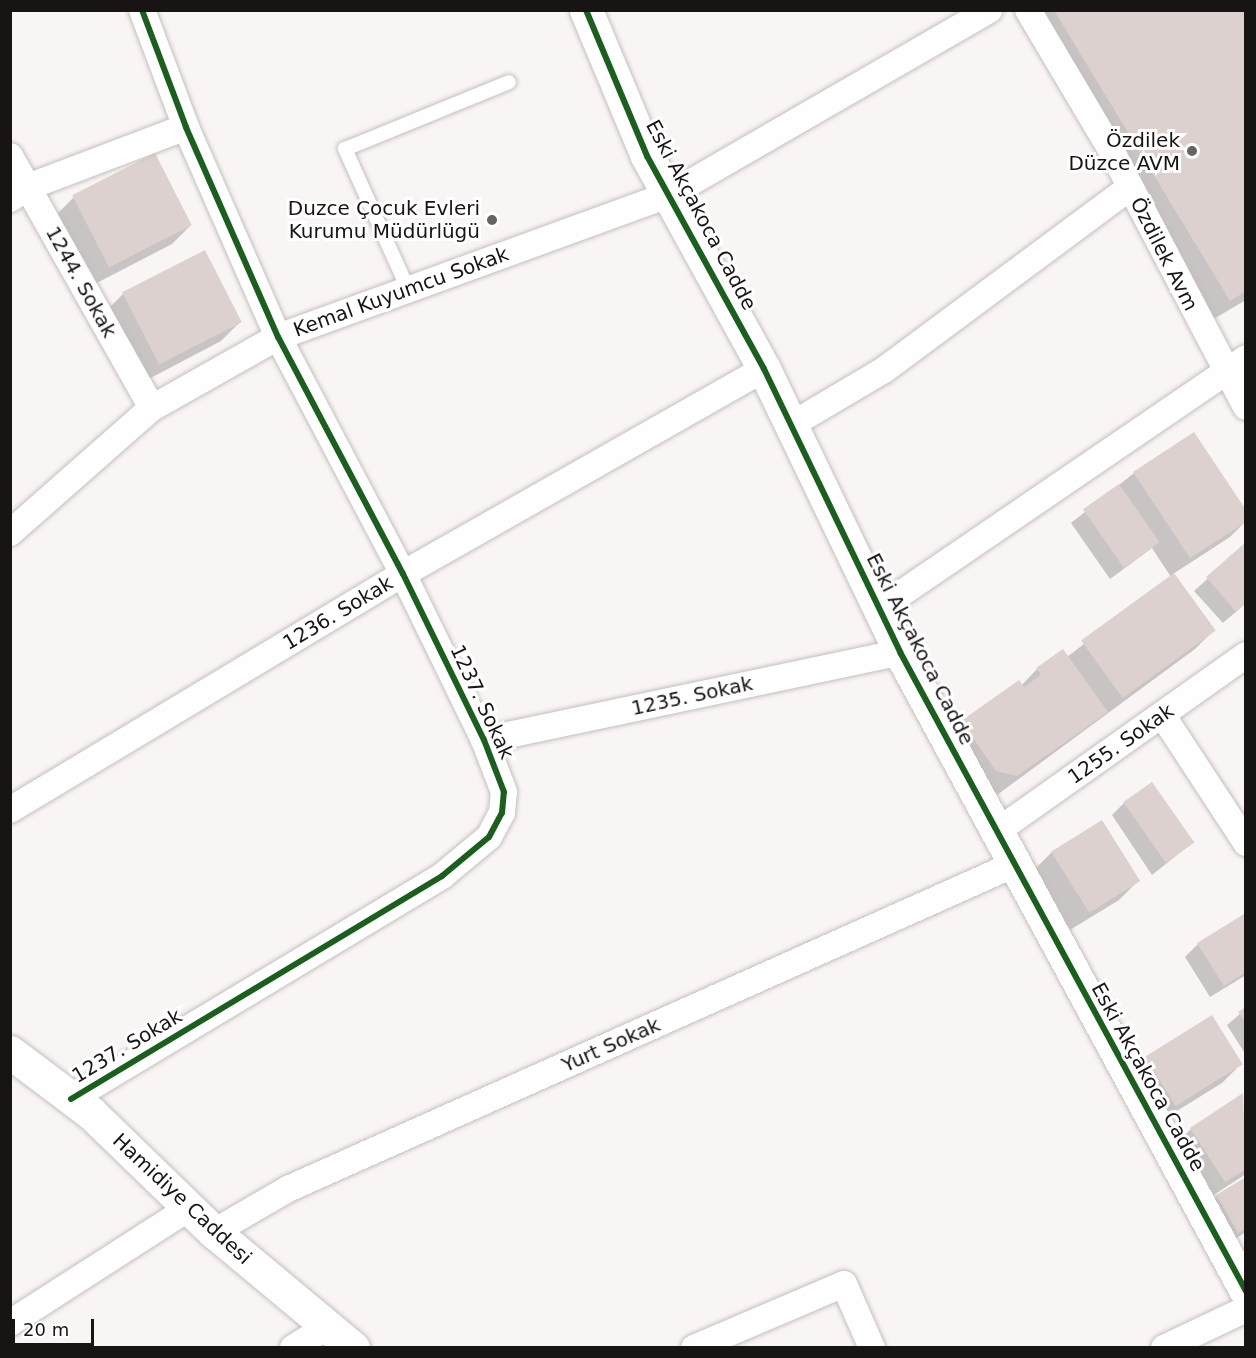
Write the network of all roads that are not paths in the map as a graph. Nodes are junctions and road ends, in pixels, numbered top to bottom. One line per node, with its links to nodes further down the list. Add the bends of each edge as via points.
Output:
1 (142, 10): 6 (street, 1237. Sokak)
2 (586, 10): 10 (street, Eski Akçakoca Cadde, via 647,156)
3 (989, 10): 10 (street, Kemal Kuyumcu Sokak)
4 (1028, 10): 8 (street, Özdilek Avm)
5 (509, 82): 11 (lane, via 345,149)
6 (186, 128): 9 (street); 12 (street, 1237. Sokak)
7 (10, 156): 9 (street, 1244. Sokak)
8 (1130, 187): 13 (street, Özdilek Avm); 17 (street, via 884,370)
9 (19, 193): 16 (street, 1244. Sokak)
10 (669, 195): 11 (street, Kemal Kuyumcu Sokak); 14 (street, Eski Akçakoca Cadde)
11 (408, 289): 12 (street, Kemal Kuyumcu Sokak)
12 (278, 337): 16 (street, Kemal Kuyumcu Sokak); 19 (street, 1237. Sokak)
13 (1236, 366): 15 (street, Özdilek Avm); 20 (street)
14 (764, 369): 17 (street, Eski Akçakoca Cadde); 19 (street, 1236. Sokak)
15 (1245, 406)
16 (152, 408): 18 (street, Kemal Kuyumcu Sokak)
17 (791, 425): 20 (street, Eski Akçakoca Cadde)
18 (10, 532)
19 (403, 574): 24 (street, 1237. Sokak); 25 (street, 1236. Sokak)
20 (880, 608): 21 (street, Eski Akçakoca Cadde)
21 (900, 652): 24 (street, 1235. Sokak); 26 (street, Eski Akçakoca Cadde)
22 (1245, 655): 23 (street, 1255. Sokak)
23 (1163, 716): 26 (street, 1255. Sokak); 27 (street)
24 (484, 740): 30 (street, 1237. Sokak, via 504,792 502,813 489,837 442,876)
25 (10, 810)
26 (996, 832): 28 (street, Eski Akçakoca Cadde)
27 (1245, 843)
28 (1013, 865): 32 (street, Yurt Sokak, via 288,1189); 33 (street, Eski Akçakoca Cadde)
29 (13, 1057): 30 (street, Hamidiye Caddesi)
30 (71, 1098): 31 (street, Hamidiye Caddesi)
31 (189, 1208): 32 (street, Hamidiye Caddesi); 35 (street)
32 (214, 1232): 36 (street, Hamidiye Caddesi)
33 (1245, 1291)
34 (1245, 1309): 41 (street)
35 (10, 1323)
36 (325, 1328): 37 (street); 38 (street, Hamidiye Caddesi)
37 (293, 1347)
38 (352, 1347)
39 (694, 1347): 40 (street, via 844,1284)
40 (872, 1347)
41 (1164, 1347)

